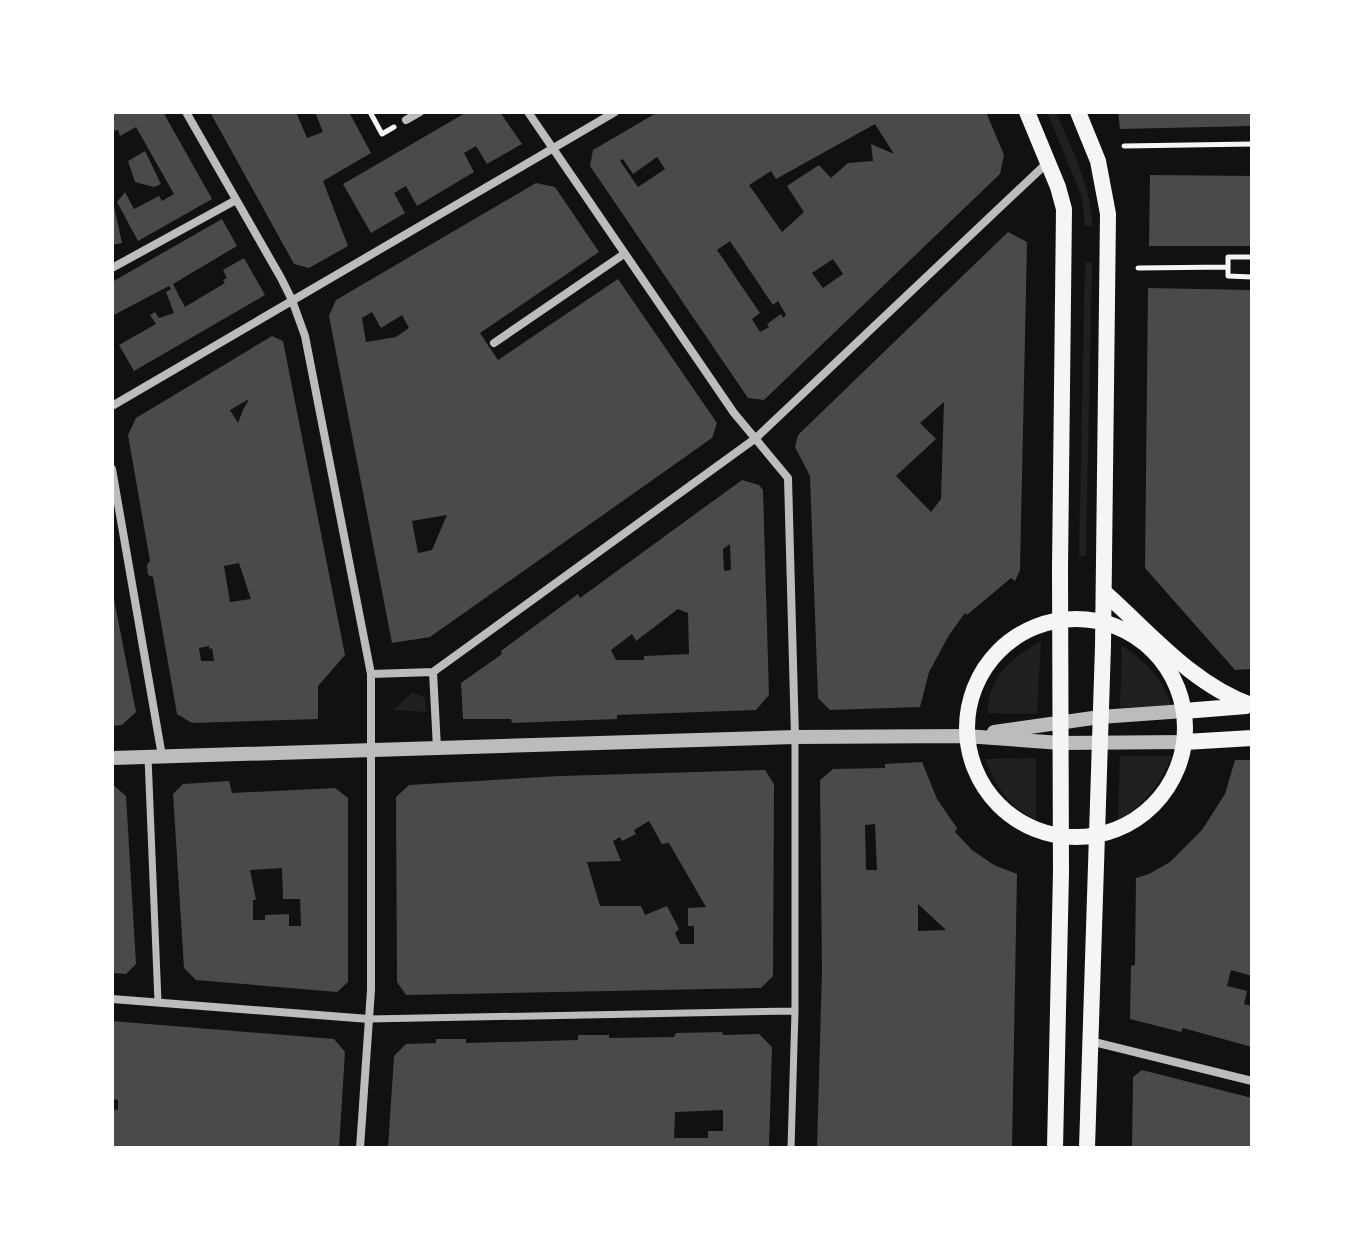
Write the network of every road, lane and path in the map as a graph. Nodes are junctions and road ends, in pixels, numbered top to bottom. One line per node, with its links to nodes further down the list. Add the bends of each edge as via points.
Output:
1 (186, 112): 13 (street)
2 (370, 112): 8 (path, via 382,134)
3 (420, 112): 8 (street)
4 (528, 112): 11 (street)
5 (615, 112): 11 (street)
6 (1027, 112): 12 (main road)
7 (1078, 112): 25 (main road, via 1098,161 1108,214)
8 (406, 120)
9 (1252, 144): 10 (path)
10 (1124, 146)
11 (553, 148): 14 (street); 20 (street)
12 (1048, 161): 23 (street); 26 (main road, via 1064,209)
13 (236, 200): 17 (street); 20 (street)
14 (624, 254): 21 (street); 23 (street)
15 (1252, 257): 16 (path, via 1228,257)
16 (1228, 267): 18 (path); 19 (path, via 1228,276)
17 (112, 268)
18 (1138, 268)
19 (1252, 277)
20 (292, 300): 22 (street); 29 (street, via 305,336)
21 (494, 343)
22 (112, 406)
23 (756, 438): 28 (street); 35 (street, via 788,478)
24 (112, 469): 42 (street)
25 (1104, 592): 27 (main road); 30 (main road, via 1206,683)
26 (1061, 620): 27 (main road); 33 (main road); 34 (main road, via 1029,629 998,651 980,675)
27 (1103, 623): 31 (main road, via 1126,631 1157,655 1177,687); 32 (main road)
28 (433, 672): 29 (street); 40 (street)
29 (371, 674): 41 (street)
30 (1252, 705): 31 (main road)
31 (1184, 711): 32 (street); 38 (main road)
32 (1100, 717): 33 (street); 37 (main road)
33 (1061, 722): 34 (street); 39 (main road)
34 (966, 736): 35 (street); 39 (street); 45 (main road, via 982,784 998,804 1018,821)
35 (795, 737): 40 (street); 48 (street)
36 (1252, 738): 38 (main road)
37 (1099, 742): 38 (street); 39 (street); 44 (main road)
38 (1185, 742): 44 (main road, via 1169,786 1148,810 1120,828)
39 (1061, 743): 45 (main road)
40 (437, 748): 41 (street)
41 (373, 750): 42 (street); 49 (street)
42 (155, 756): 43 (street); 47 (street)
43 (112, 758)
44 (1095, 835): 45 (main road); 50 (main road)
45 (1061, 836): 54 (main road)
46 (112, 999): 47 (street)
47 (158, 1002): 49 (street)
48 (795, 1011): 49 (street); 53 (street)
49 (369, 1019): 52 (street)
50 (1089, 1041): 51 (street); 55 (main road)
51 (1252, 1081)
52 (360, 1148)
53 (791, 1148)
54 (1055, 1148)
55 (1087, 1148)

